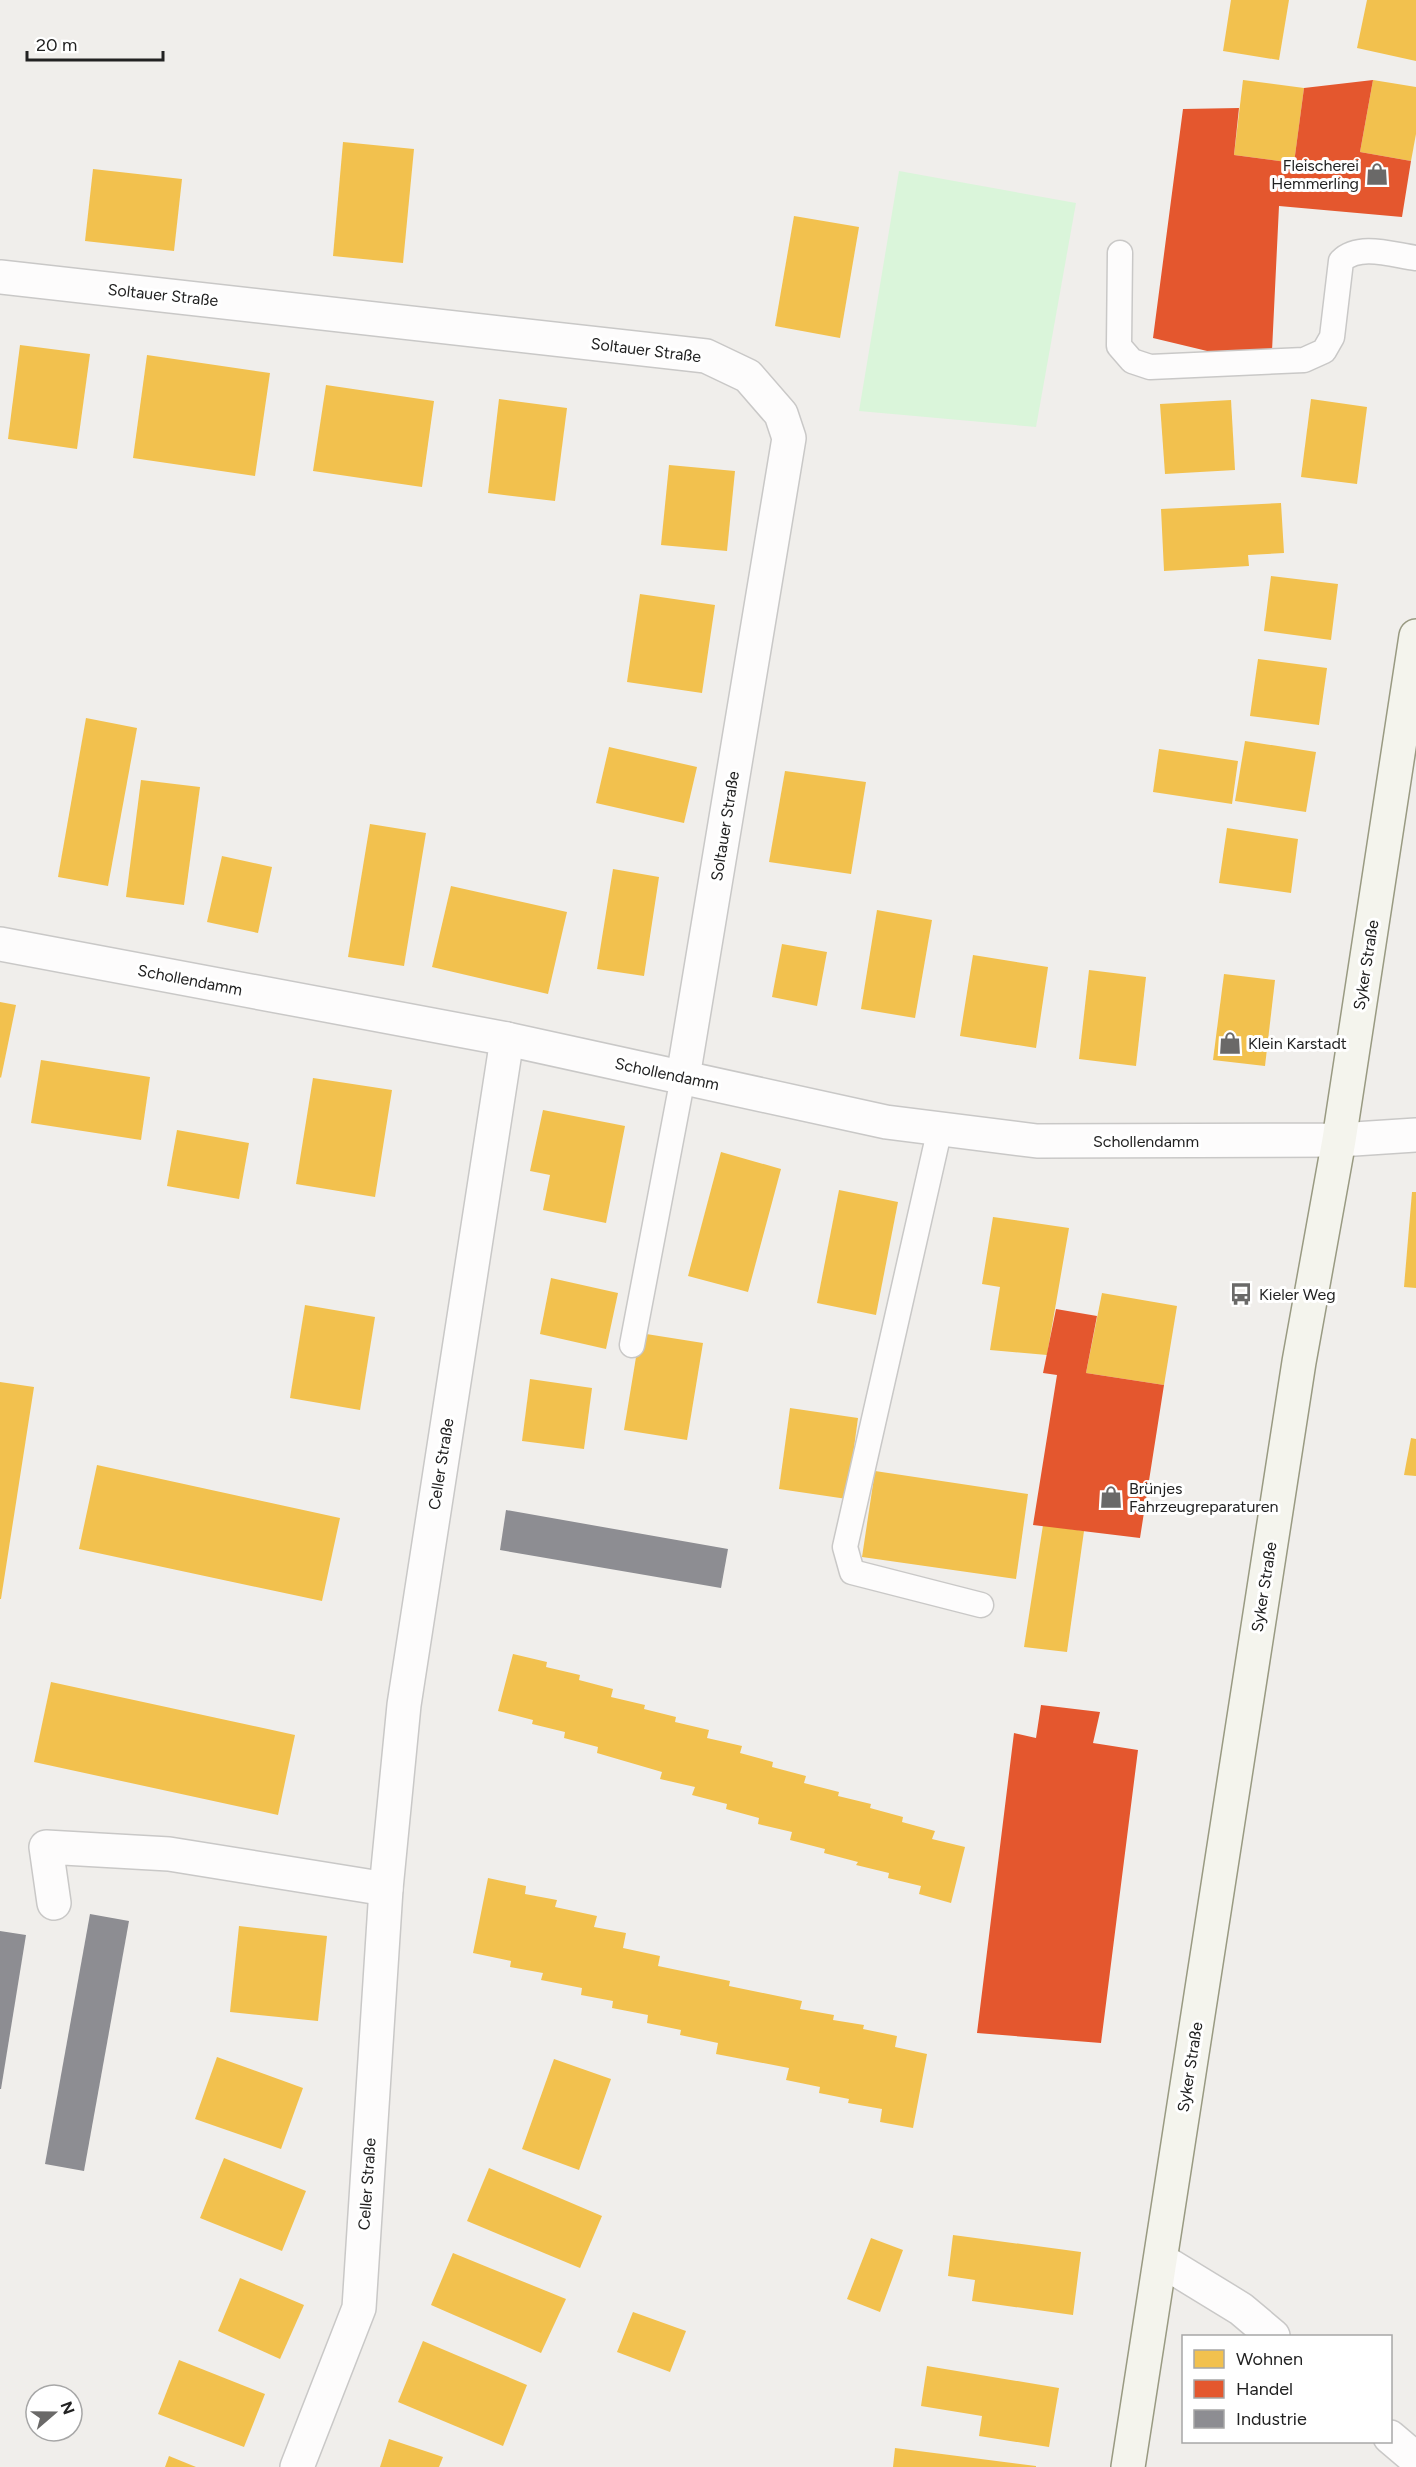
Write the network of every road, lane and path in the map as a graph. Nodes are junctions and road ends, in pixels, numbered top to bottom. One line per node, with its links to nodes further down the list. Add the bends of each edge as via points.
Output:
1 (1120, 253): 2 (lane, via 1119,346 1132,362 1150,367 1304,360 1324,351 1332,337 1341,261 1348,254 1362,251)
2 (1416, 258)
3 (0, 277): 7 (street, Soltauer Straße, via 705,356 748,376 781,414 789,438)
4 (1416, 636): 10 (main road, Syker Straße)
5 (0, 944): 6 (street, Schollendamm)
6 (507, 1039): 7 (street, Schollendamm); 13 (street, Celler Straße, via 405,1705)
7 (683, 1077): 8 (street, Schollendamm, via 886,1122); 11 (lane)
8 (940, 1128): 10 (street, Schollendamm, via 1037,1141); 12 (lane, via 845,1547 852,1572)
9 (1416, 1135): 10 (street)
10 (1339, 1140): 15 (main road, Syker Straße, via 1299,1362)
11 (632, 1345)
12 (981, 1605)
13 (386, 1889): 14 (street, via 169,1854 46,1847); 19 (street, Celler Straße, via 359,2308)
14 (54, 1903)
15 (1161, 2260): 16 (street, via 1241,2309); 20 (main road, Syker Straße)
16 (1271, 2335)
17 (1392, 2439): 18 (street)
18 (1416, 2458)
19 (297, 2467)
20 (1128, 2467)

